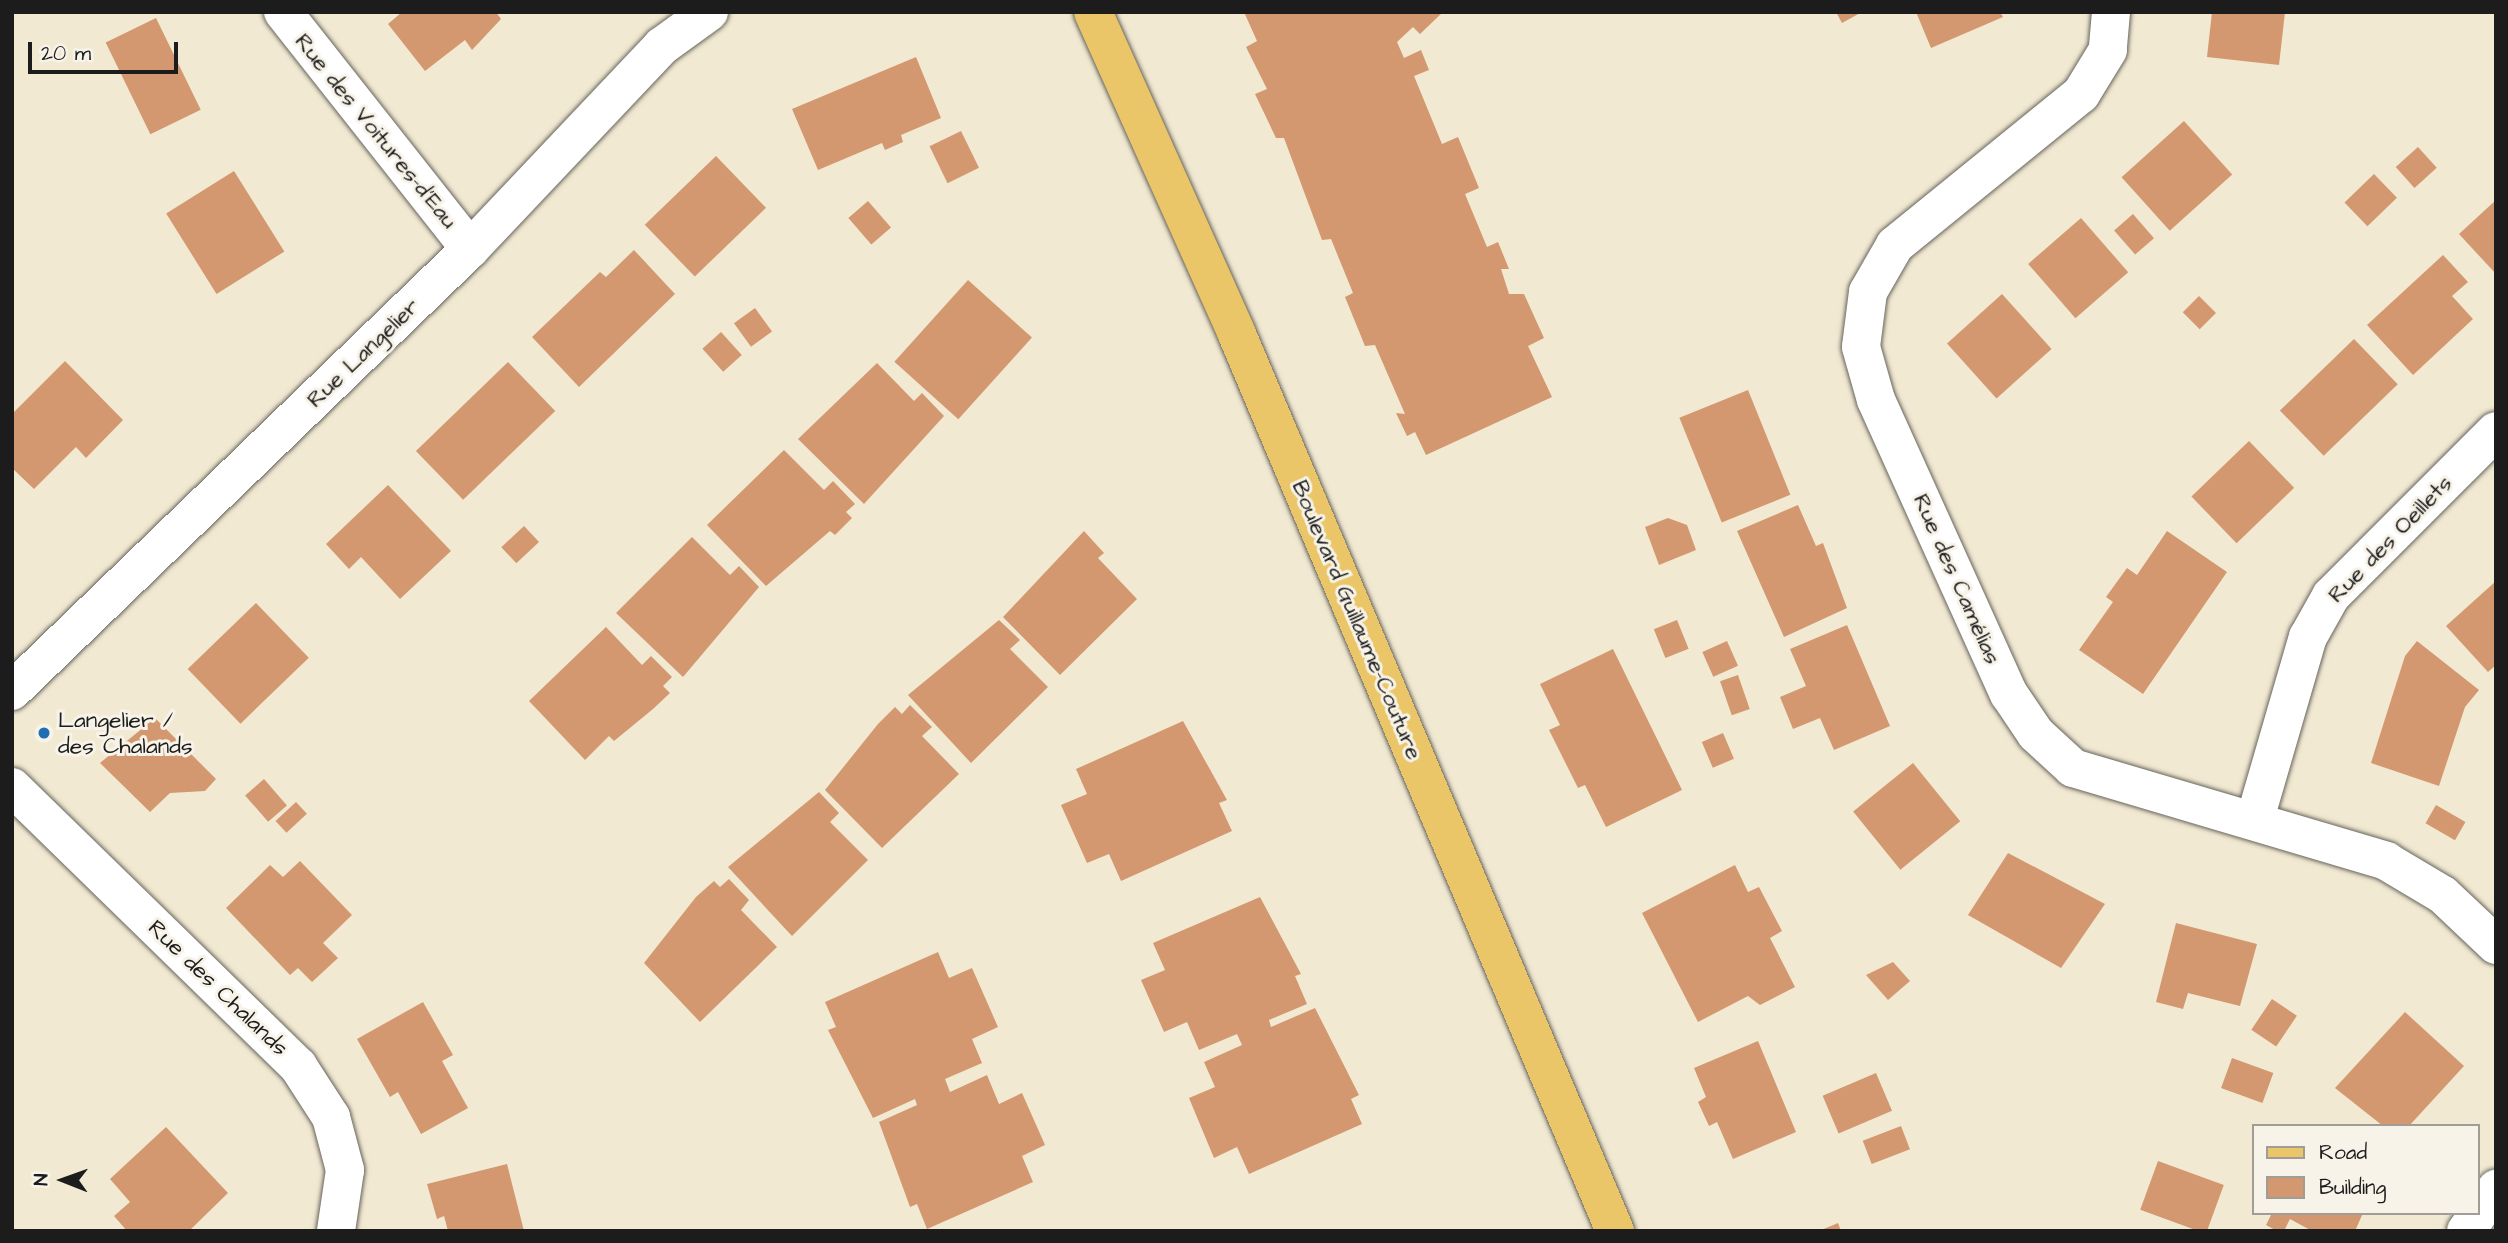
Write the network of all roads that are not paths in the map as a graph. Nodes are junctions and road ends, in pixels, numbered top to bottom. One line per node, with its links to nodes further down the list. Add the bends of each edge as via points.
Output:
1 (283, 12): 5 (street, Rue des Voitures-d'Eau)
2 (709, 12): 5 (street, Rue Langelier, via 662,46)
3 (1093, 12): 15 (main road, Boulevard Guillaume-Couture, via 1236,332)
4 (2111, 12): 9 (street, Rue des Camélias, via 2108,50 2081,94 1895,245 1868,292 1861,347 1876,400 2009,694 2036,734 2073,768)
5 (470, 249): 7 (street, Rue Langelier)
6 (2496, 431): 9 (street, Rue des Oeillets, via 2331,597 2308,636)
7 (12, 691)
8 (12, 787): 14 (street, Rue des Chalands, via 298,1066 331,1117 345,1170)
9 (2255, 819): 10 (street, Rue des Camélias, via 2386,861 2443,895)
10 (2496, 945)
11 (2496, 1189): 12 (street)
12 (2480, 1211)
13 (2477, 1215): 16 (street)
14 (336, 1231)
15 (1615, 1231)
16 (2466, 1231)

